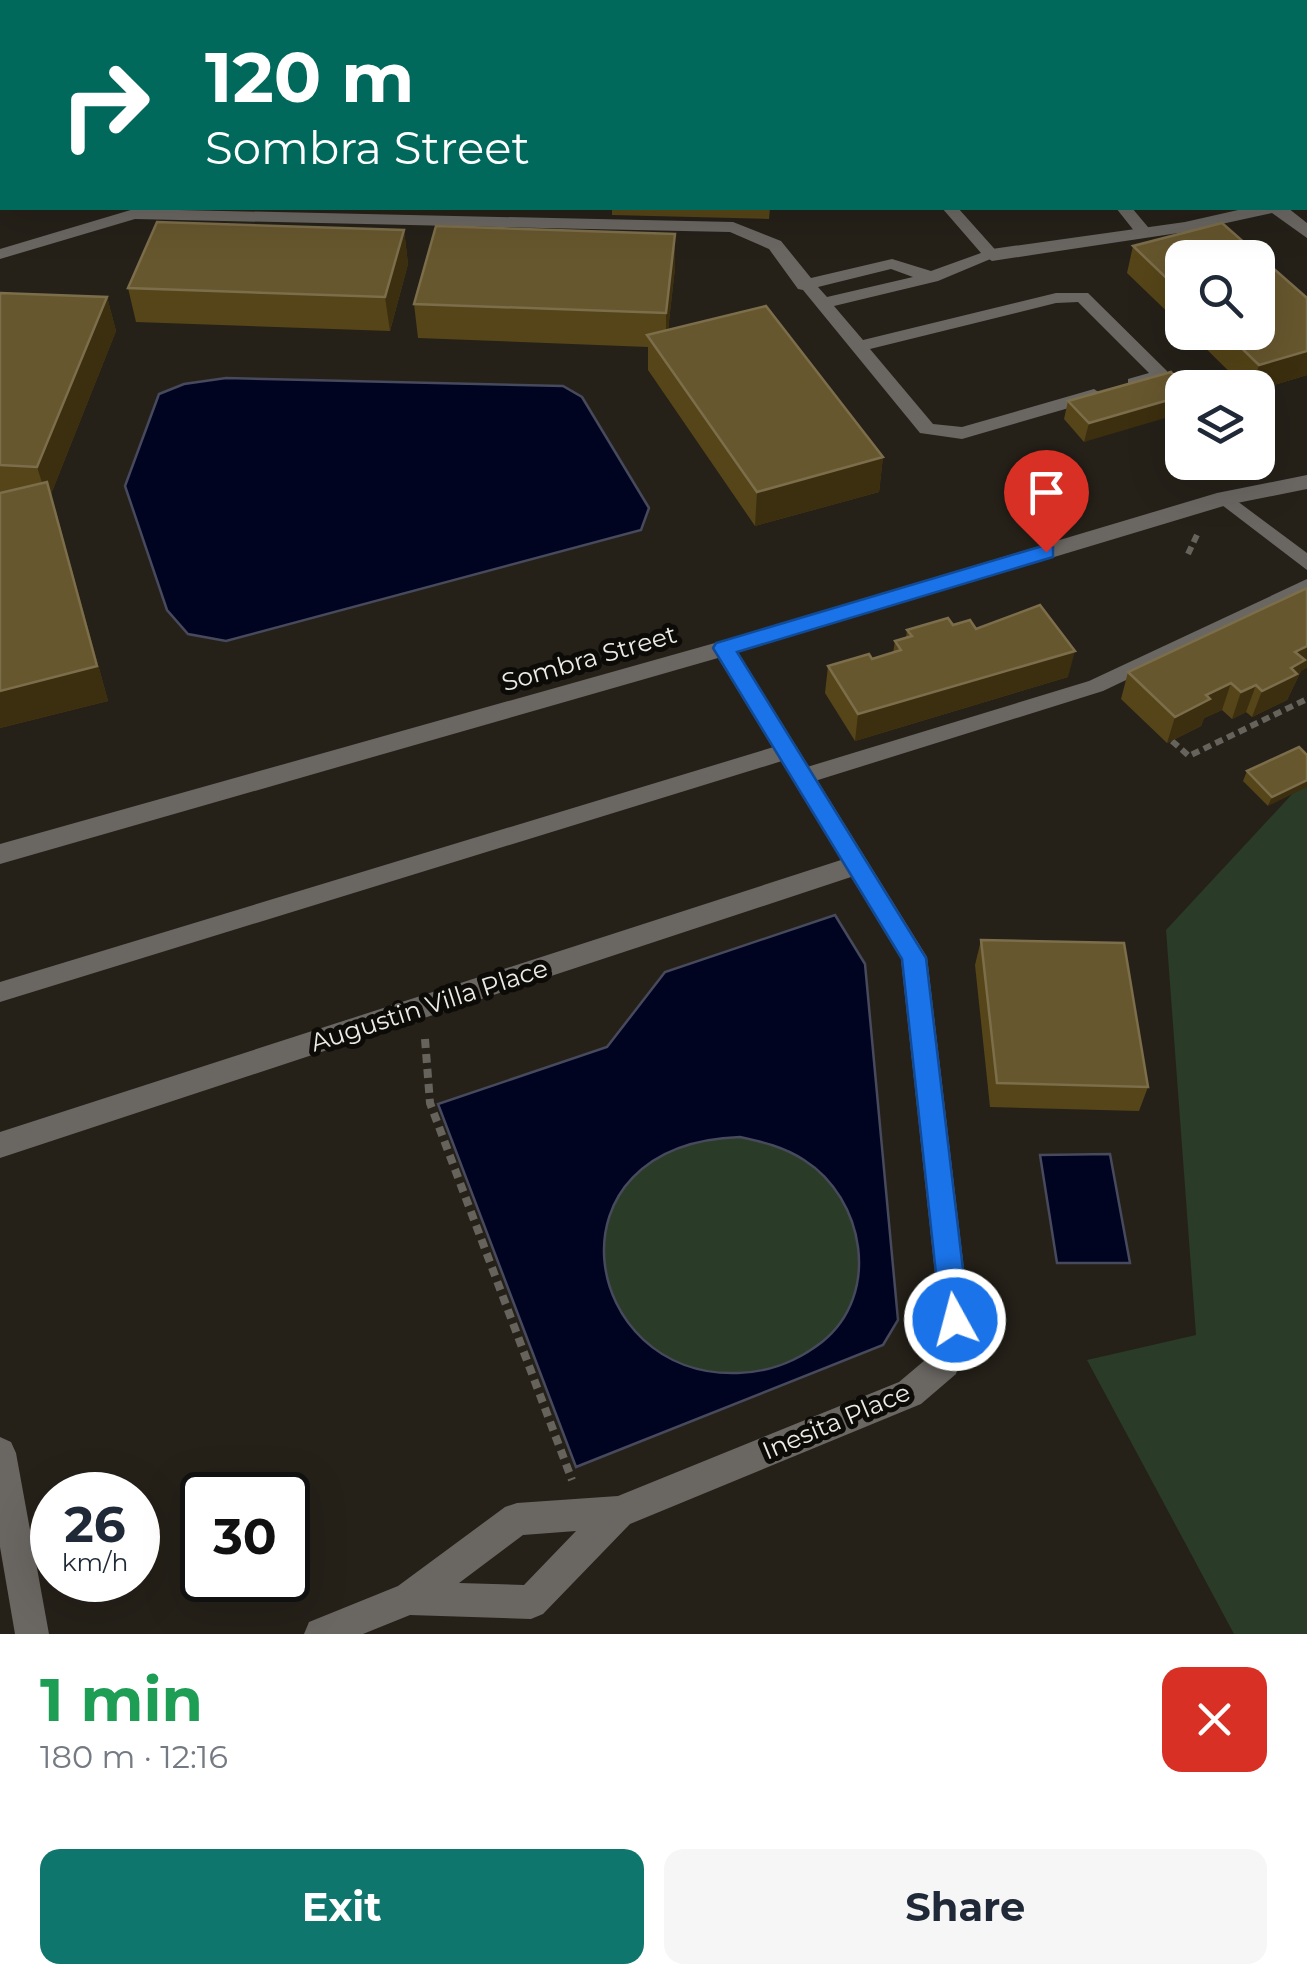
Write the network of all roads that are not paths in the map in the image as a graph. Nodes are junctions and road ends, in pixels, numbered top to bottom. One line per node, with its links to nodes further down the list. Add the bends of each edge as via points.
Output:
1 (952, 210): 10 (lane)
2 (1126, 210): 8 (lane)
3 (1260, 210): 8 (street)
4 (1280, 210): 7 (street)
5 (134, 211): 6 (lane); 9 (lane)
6 (491, 215): 12 (lane, via 733,227 775,245)
7 (1307, 232)
8 (1145, 233): 10 (street)
9 (0, 254)
10 (992, 255): 11 (lane)
11 (932, 277): 12 (lane, via 892,264); 13 (lane)
12 (804, 284): 13 (lane)
13 (821, 304): 14 (lane)
14 (858, 348): 14 (lane, via 927,429 962,434 1161,375 1082,297)
15 (1307, 482): 16 (street, Sombra Street)
16 (1225, 498): 17 (lane); 19 (street, Sombra Street)
17 (1307, 564)
18 (1307, 586): 21 (lane, via 1096,686)
19 (724, 648): 20 (street, Inesita Place); 22 (street, Sombra Street)
20 (786, 751): 21 (street, Inesita Place); 24 (lane)
21 (802, 777): 23 (street, Inesita Place)
22 (0, 854)
23 (858, 866): 25 (street, Augustin Villa Place); 27 (street, Inesita Place, via 914,958 955,1320 945,1364 910,1393)
24 (0, 992)
25 (0, 1145)
26 (0, 1452): 29 (street)
27 (602, 1514): 28 (street, Inesita Place, via 517,1519); 28 (street, Inesita Place, via 532,1602)
28 (410, 1598): 30 (street, Inesita Place)
29 (32, 1634)
30 (321, 1634)

